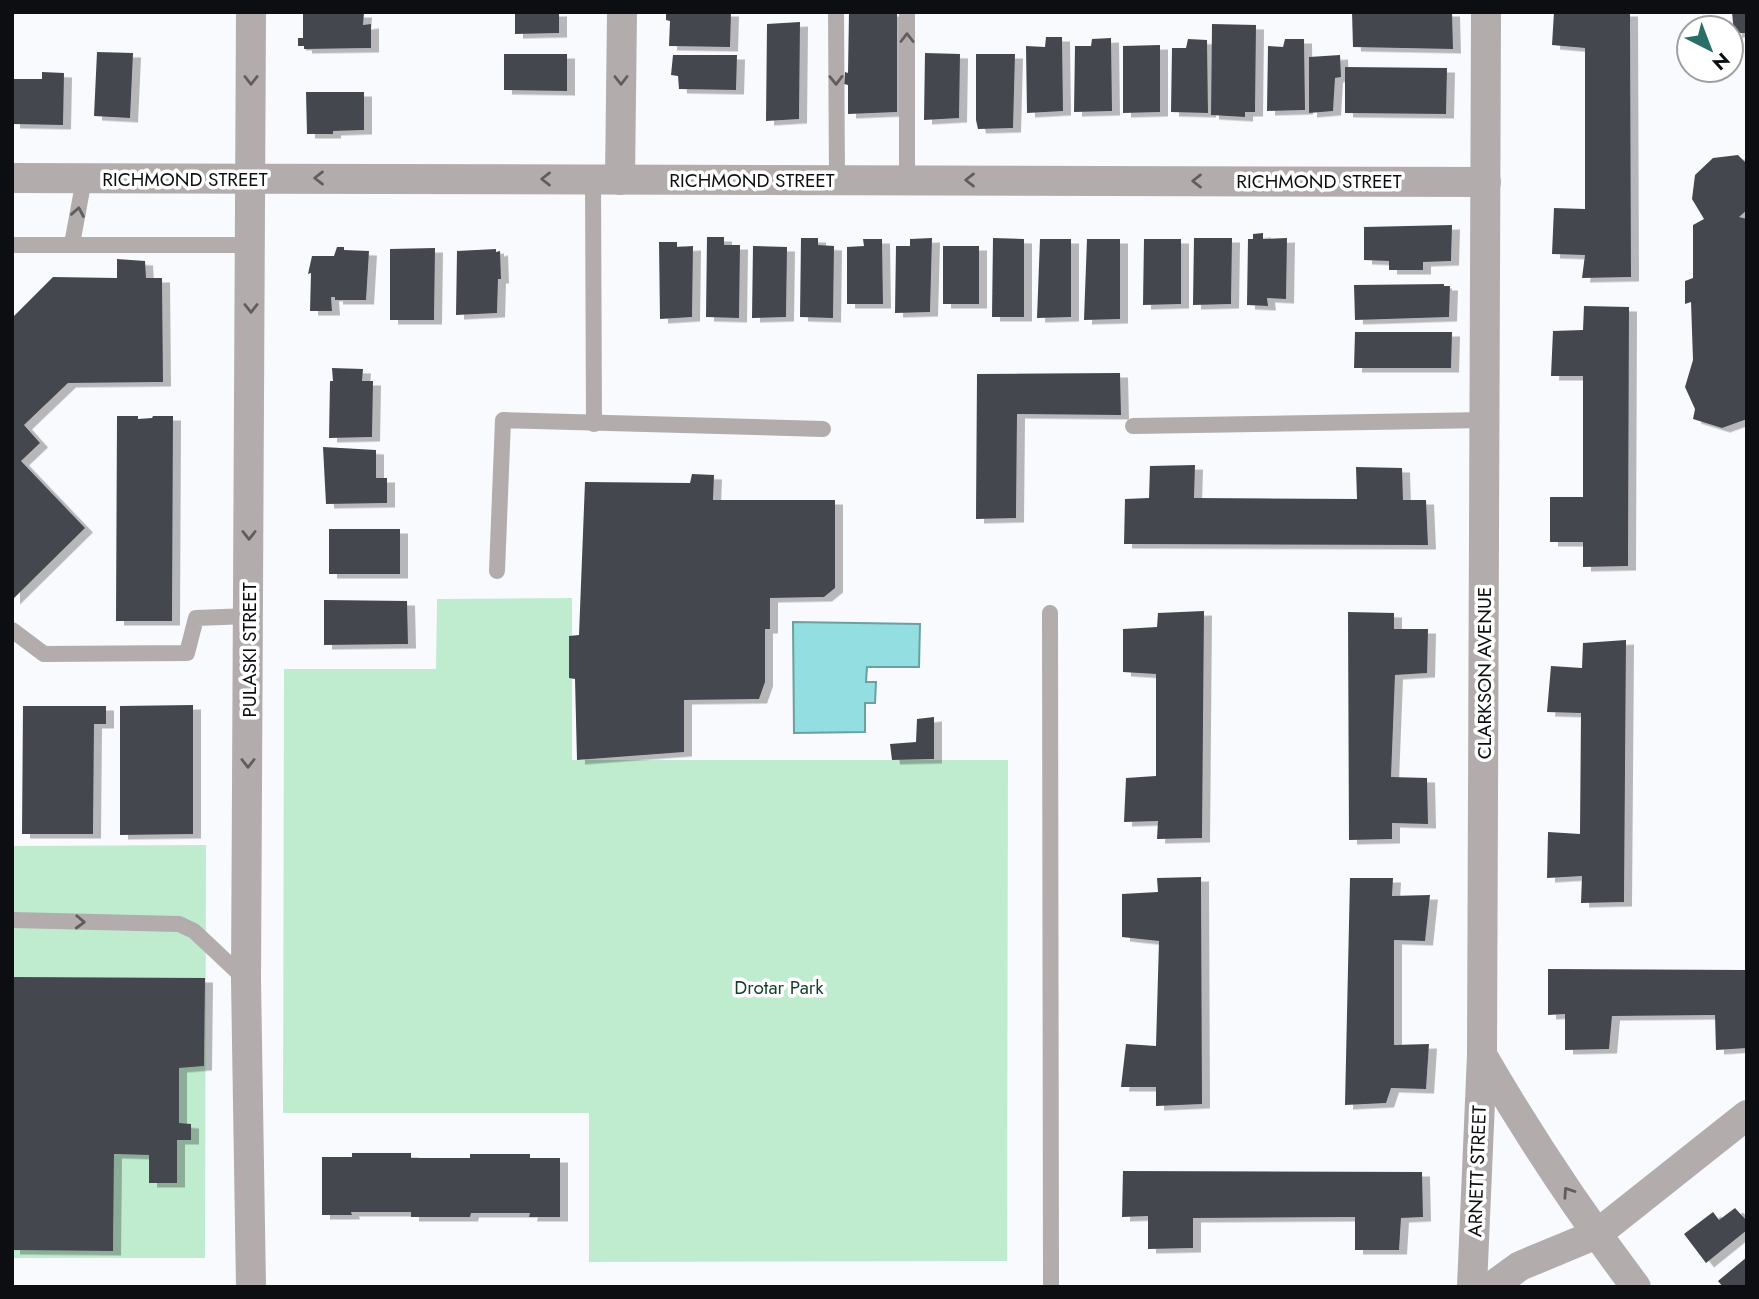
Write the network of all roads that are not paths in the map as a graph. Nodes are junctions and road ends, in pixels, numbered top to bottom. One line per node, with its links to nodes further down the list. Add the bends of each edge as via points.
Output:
1 (251, 12): 6 (street, PULASKI STREET, one-way to 6)
2 (622, 12): 9 (street, one-way to 9)
3 (836, 12): 10 (lane, one-way to 10)
4 (907, 12): 11 (lane, one-way to 4)
5 (1486, 12): 12 (street, CLARKSON AVENUE)
6 (252, 178): 8 (street, RICHMOND STREET); 9 (street, RICHMOND STREET, one-way to 6); 14 (street, PULASKI STREET)
7 (14, 179): 8 (street, RICHMOND STREET)
8 (84, 179): 13 (lane, one-way to 8)
9 (607, 180): 10 (street, RICHMOND STREET); 17 (lane)
10 (837, 180): 11 (street, RICHMOND STREET)
11 (907, 180): 12 (street, RICHMOND STREET, one-way to 11)
12 (1486, 182): 16 (street, CLARKSON AVENUE)
13 (72, 244): 14 (lane); 15 (lane)
14 (251, 245): 22 (street, PULASKI STREET, one-way to 22)
15 (12, 246)
16 (1485, 420): 18 (lane); 26 (street, CLARKSON AVENUE)
17 (594, 424): 19 (lane); 20 (lane, via 503,420)
18 (1133, 426)
19 (823, 429)
20 (497, 571)
21 (1049, 612): 30 (lane)
22 (249, 616): 23 (lane, via 196,618 187,653 44,654); 25 (street, PULASKI STREET, one-way to 25)
23 (12, 630)
24 (12, 919): 25 (lane, one-way to 25, via 179,924)
25 (246, 980): 29 (street, PULASKI STREET)
26 (1482, 1055): 28 (street, one-way to 26, via 1525,1129); 31 (street, ARNETT STREET)
27 (1747, 1115): 28 (street)
28 (1597, 1234): 32 (street, via 1520,1266); 33 (street)
29 (251, 1287)
30 (1051, 1287)
31 (1472, 1287)
32 (1491, 1287)
33 (1636, 1287)

